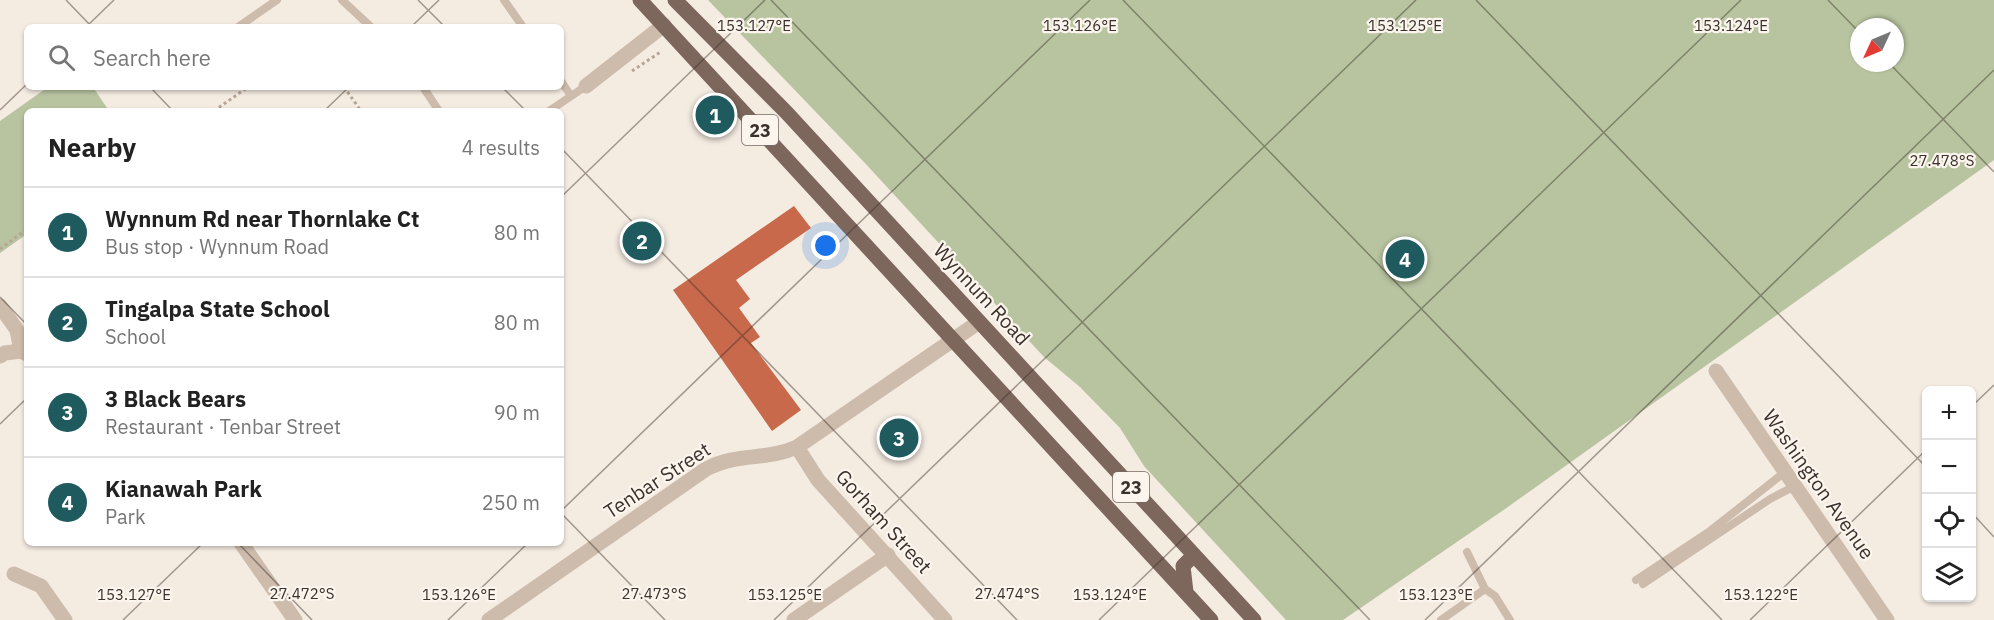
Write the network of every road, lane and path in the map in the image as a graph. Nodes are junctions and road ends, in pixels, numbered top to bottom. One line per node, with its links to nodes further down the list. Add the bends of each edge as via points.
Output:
1 (277, 0): 6 (lane)
2 (342, 0): 7 (lane)
3 (504, 0): 8 (lane)
4 (640, 0): 9 (main road, 23)
5 (675, 0): 23 (main road, Wynnum Road / 23, via 787,113)
6 (242, 24)
7 (368, 24)
8 (521, 24)
9 (664, 25): 11 (street); 24 (main road, 23)
10 (564, 86): 15 (lane)
11 (586, 86): 15 (lane)
12 (244, 90): 16 (path)
13 (347, 90): 17 (path)
14 (425, 90): 18 (lane)
15 (571, 96): 19 (lane)
16 (218, 108)
17 (359, 108)
18 (437, 108)
19 (553, 108)
20 (24, 231): 21 (path)
21 (0, 249)
22 (0, 306): 25 (street, via 16,330)
23 (979, 322): 24 (street, Tenbar Street); 34 (main road, Wynnum Road / 23)
24 (952, 340): 28 (street, Tenbar Street); 37 (main road, 23)
25 (24, 353): 26 (street)
26 (0, 357)
27 (1716, 372): 29 (street, Washington Avenue)
28 (797, 447): 33 (street, Gorham Street, via 818,480); 40 (street, Tenbar Street, via 773,455 728,459 706,469)
29 (1785, 472): 30 (street, Washington Avenue); 30 (lane, via 1640,582)
30 (1795, 486): 47 (street, Washington Avenue)
31 (243, 546): 39 (street)
32 (1467, 552): 36 (lane)
33 (888, 555): 41 (street); 42 (street, Gorham Street)
34 (1194, 555): 37 (main road, via 1183,566); 44 (main road, Wynnum Road / 23)
35 (14, 574): 38 (street, via 41,586)
36 (1485, 589): 45 (lane); 46 (lane, via 1495,596)
37 (1186, 592): 43 (main road, 23)
38 (65, 620)
39 (295, 620)
40 (489, 620)
41 (794, 620)
42 (945, 620)
43 (1211, 620)
44 (1254, 620)
45 (1441, 620)
46 (1510, 620)
47 (1887, 620)

